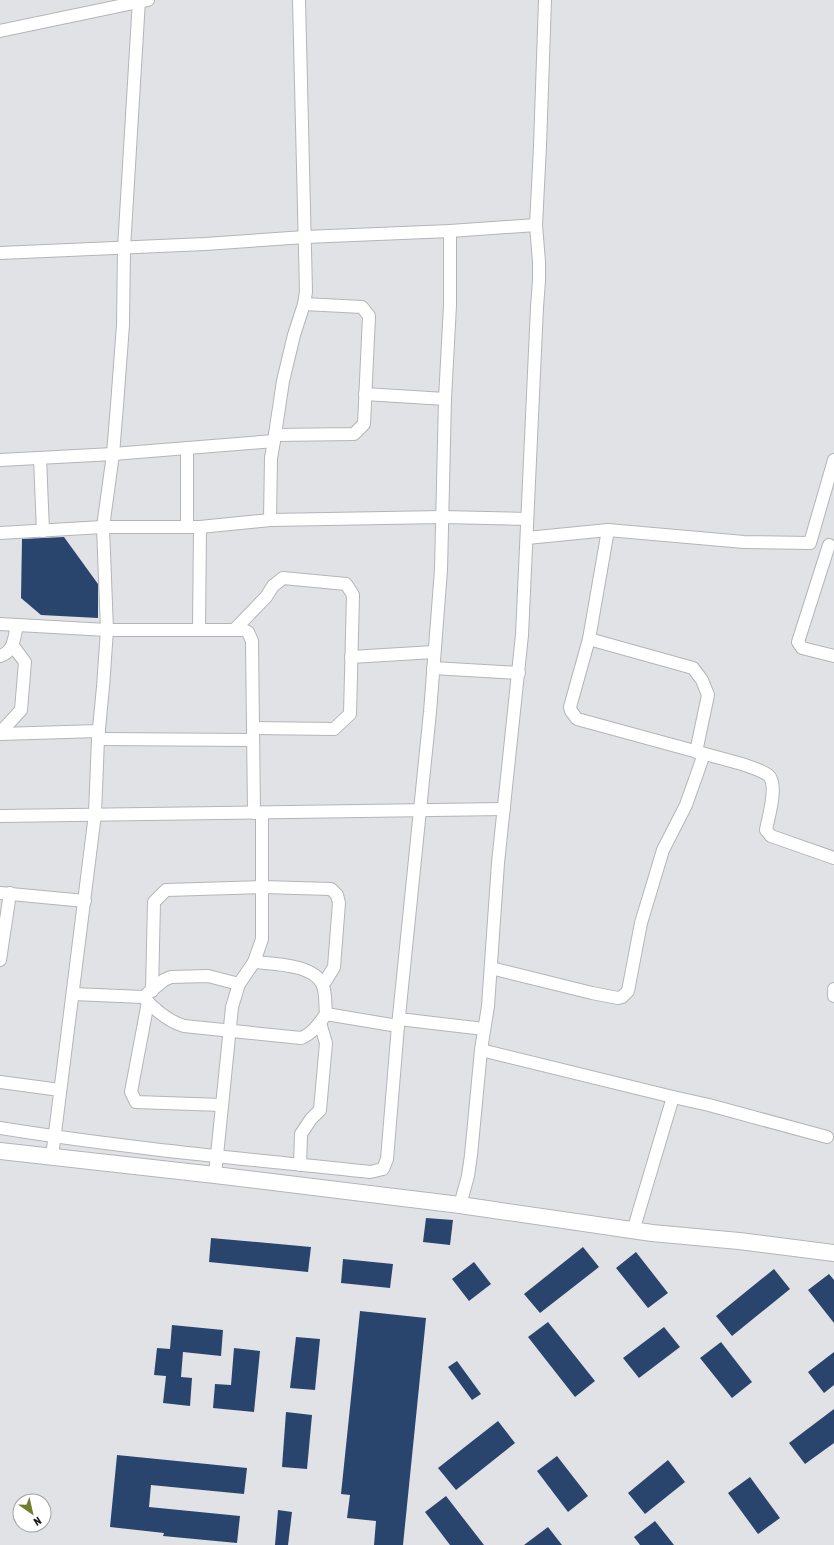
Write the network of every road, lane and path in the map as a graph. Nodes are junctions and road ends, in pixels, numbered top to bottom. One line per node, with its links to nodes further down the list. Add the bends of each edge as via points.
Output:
1 (299, 0): 7 (street)
2 (545, 0): 5 (street)
3 (142, 1): 4 (street); 8 (street)
4 (0, 31)
5 (536, 225): 6 (street); 20 (street, via 539,281)
6 (450, 231): 7 (street); 12 (street, via 450,305)
7 (305, 237): 8 (street); 10 (street)
8 (124, 248): 9 (street); 15 (street, via 122,325)
9 (0, 253)
10 (304, 304): 11 (street, via 362,307 369,316); 13 (street, via 283,381)
11 (365, 394): 12 (street); 13 (street, via 364,424 354,434)
12 (445, 399): 19 (street)
13 (274, 438): 14 (street); 21 (street, via 271,458)
14 (187, 448): 15 (street); 23 (street)
15 (113, 454): 16 (street); 22 (street)
16 (40, 458): 17 (street); 24 (street)
17 (0, 460)
18 (834, 462): 28 (street)
19 (442, 517): 20 (street); 21 (street); 37 (street, via 441,570)
20 (527, 519): 27 (street)
21 (270, 520): 23 (street)
22 (103, 527): 23 (street); 24 (street); 32 (street)
23 (194, 527): 33 (street)
24 (43, 530): 26 (street)
25 (608, 530): 27 (street); 28 (street, via 744,542); 35 (street)
26 (0, 533)
27 (526, 538): 42 (street)
28 (810, 543): 29 (street)
29 (831, 545): 39 (street, via 798,642 802,648)
30 (0, 624): 31 (street)
31 (17, 625): 32 (street); 36 (street)
32 (107, 630): 33 (street); 45 (street)
33 (199, 630): 34 (street)
34 (234, 630): 40 (street, via 282,578 346,584 353,595); 44 (street, via 248,632 252,641)
35 (590, 639): 46 (street, via 693,668 702,680 708,695); 46 (street, via 570,706 573,715 577,719)
36 (13, 646): 38 (street); 43 (street, via 25,662 21,710)
37 (434, 652): 40 (street); 41 (street)
38 (0, 656)
39 (834, 656)
40 (351, 657): 44 (street, via 350,714 334,729)
41 (433, 668): 42 (street); 48 (street)
42 (519, 673): 47 (street)
43 (0, 734): 45 (street)
44 (253, 734): 45 (street, via 148,741); 49 (street)
45 (98, 735): 50 (street)
46 (700, 753): 52 (street, via 742,764 767,774 771,778 774,791 766,830 768,833); 58 (street, via 686,805 663,850 641,923 628,991 618,998)
47 (504, 809): 48 (street); 58 (street)
48 (420, 810): 49 (street); 66 (street)
49 (258, 812): 50 (street); 53 (street)
50 (95, 814): 51 (street); 55 (street)
51 (0, 816)
52 (834, 858)
53 (262, 887): 57 (street, via 262,939); 60 (street, via 331,889 337,895 339,903 334,967); 64 (street, via 166,890 154,902)
54 (5, 893): 55 (street); 56 (street)
55 (85, 901): 62 (street)
56 (0, 960)
57 (254, 962): 59 (street); 60 (street, via 296,967 315,975)
58 (491, 968): 67 (street)
59 (240, 984): 64 (street, via 208,976 171,977 164,980); 68 (street, via 232,1007)
60 (323, 985): 65 (street)
61 (834, 988): 63 (street)
62 (73, 994): 64 (street); 71 (street)
63 (834, 996)
64 (147, 997): 68 (street, via 153,1008 176,1024); 73 (street, via 131,1092 136,1102)
65 (323, 1018): 66 (street); 68 (street, via 308,1036 301,1038); 80 (street, via 326,1043 320,1110 301,1134)
66 (398, 1022): 67 (street); 80 (street, via 387,1159 382,1169 370,1172)
67 (484, 1029): 69 (street)
68 (230, 1030): 73 (street)
69 (482, 1050): 72 (street); 82 (street, via 471,1155)
70 (0, 1082): 71 (street)
71 (60, 1090): 75 (street)
72 (673, 1097): 76 (street); 83 (street)
73 (222, 1105): 79 (street)
74 (0, 1128): 75 (street)
75 (54, 1137): 78 (street); 79 (street)
76 (827, 1137)
77 (0, 1151): 78 (street)
78 (52, 1157): 81 (street)
79 (217, 1157): 80 (street); 81 (street)
80 (300, 1165)
81 (215, 1175): 82 (street)
82 (460, 1205): 83 (street)
83 (633, 1231): 84 (street)
84 (834, 1253)

